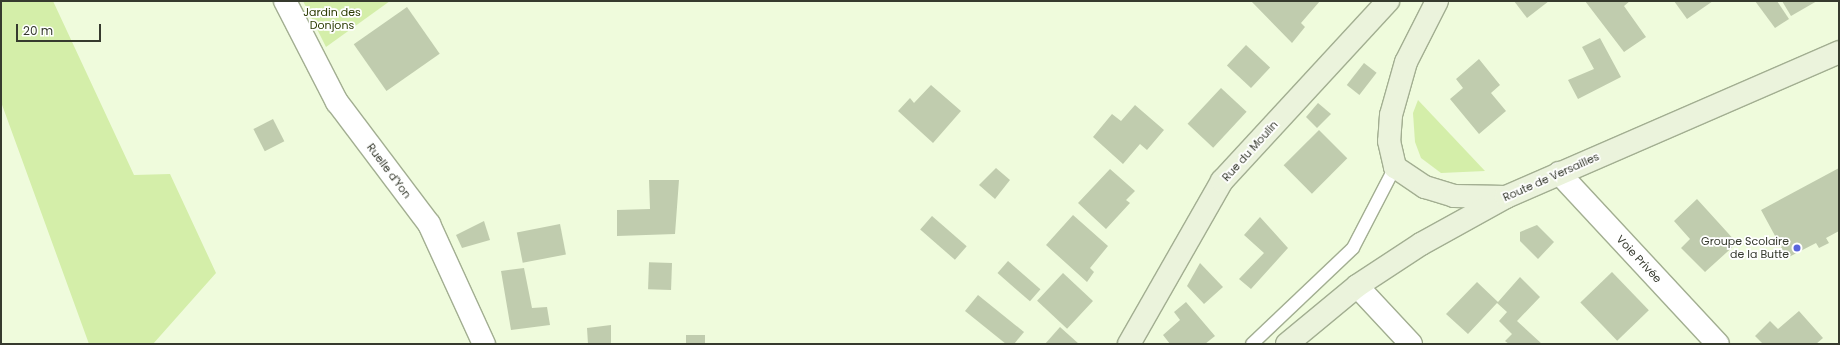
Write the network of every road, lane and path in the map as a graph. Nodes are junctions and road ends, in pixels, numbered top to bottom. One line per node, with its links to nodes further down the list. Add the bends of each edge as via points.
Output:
1 (285, 1): 9 (street, Ruelle d'Yon, via 336,102 429,224)
2 (1388, 1): 10 (main road, Rue du Moulin, via 1222,181)
3 (1437, 1): 5 (main road, via 1406,62 1391,115 1389,141)
4 (1839, 52): 6 (main road, Route de Versailles)
5 (1395, 167): 7 (main road, via 1425,187 1454,196); 11 (lane, via 1353,248)
6 (1559, 173): 7 (main road, Route de Versailles); 14 (street, Voie Privée)
7 (1506, 197): 8 (main road, Route de Versailles, via 1421,244)
8 (1357, 286): 12 (main road, Route de Versailles); 13 (street)
9 (484, 344)
10 (1129, 344)
11 (1252, 344)
12 (1287, 344)
13 (1411, 344)
14 (1718, 344)

